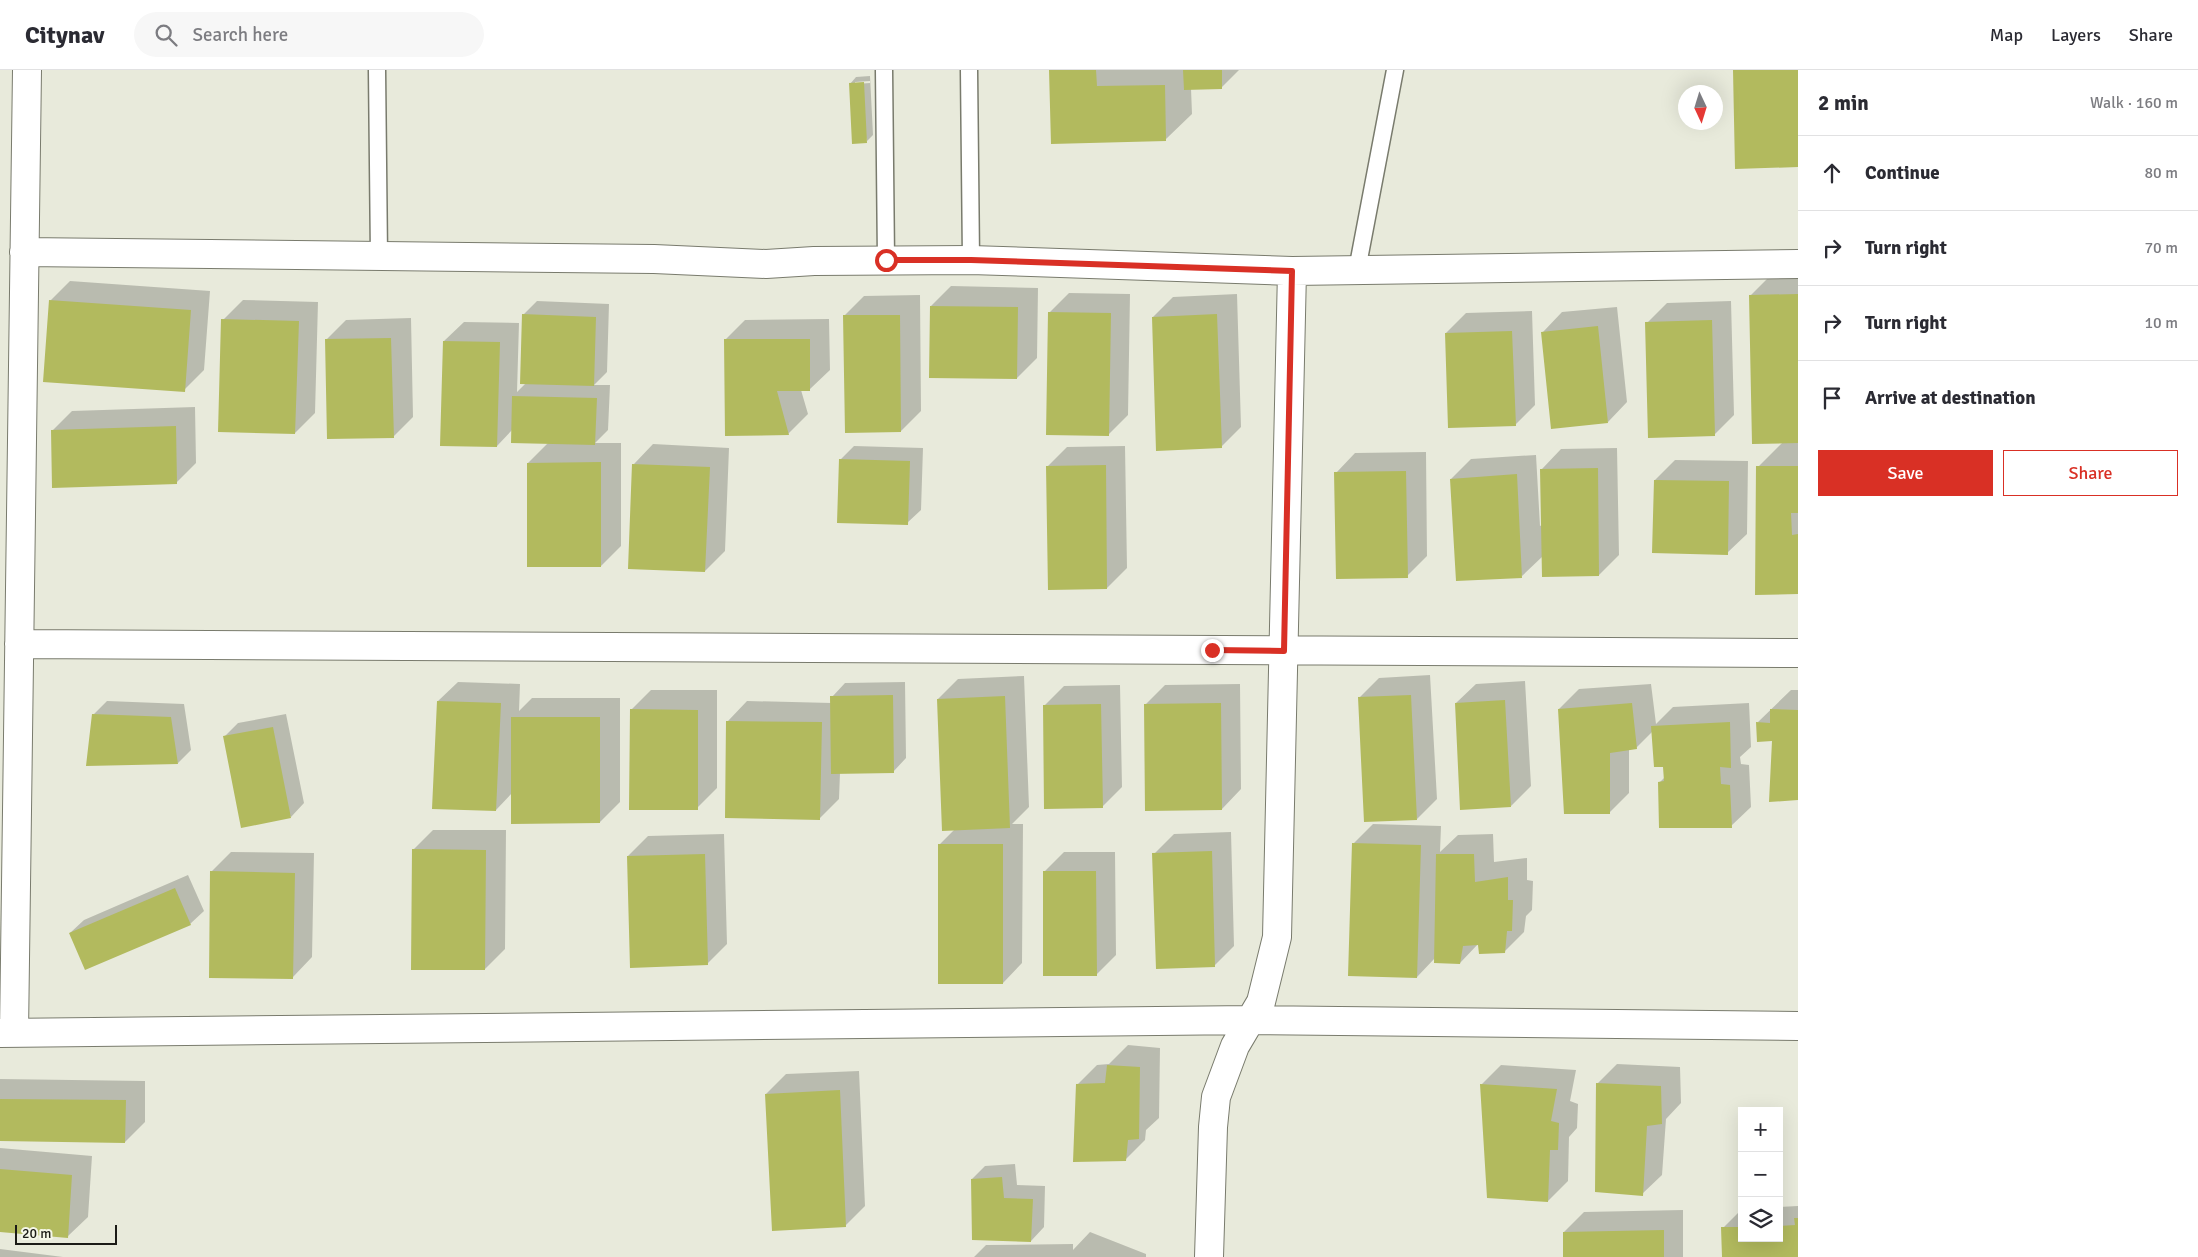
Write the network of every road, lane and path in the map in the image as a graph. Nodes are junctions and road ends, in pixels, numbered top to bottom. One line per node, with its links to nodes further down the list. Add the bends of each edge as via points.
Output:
1 (27, 70): 6 (street)
2 (377, 70): 7 (lane)
3 (884, 70): 8 (lane)
4 (969, 70): 9 (lane)
5 (1396, 70): 11 (lane)
6 (24, 252): 7 (street); 13 (street)
7 (379, 256): 8 (street, via 654,259 766,264)
8 (886, 260): 9 (street)
9 (971, 260): 12 (street)
10 (1798, 264): 11 (street)
11 (1357, 270): 12 (street)
12 (1292, 271): 14 (street)
13 (19, 644): 14 (street); 18 (street)
14 (1284, 651): 15 (street); 16 (street, via 1277,937 1261,1002)
15 (1798, 654)
16 (1251, 1020): 17 (street); 18 (street); 19 (street, via 1235,1046 1216,1097)
17 (1798, 1026)
18 (7, 1033)
19 (1209, 1257)

